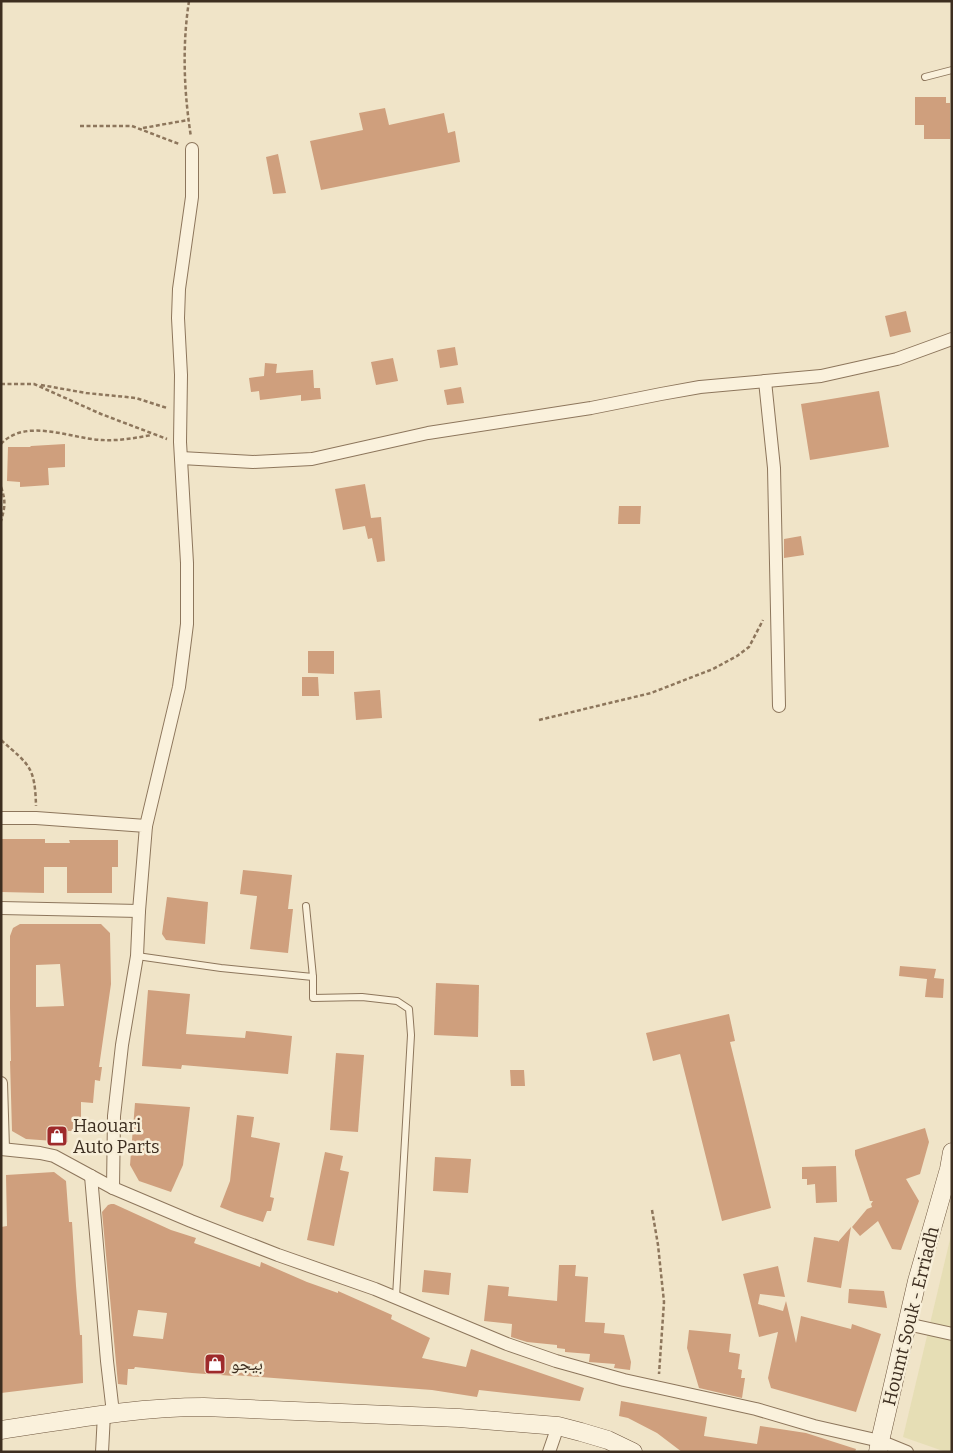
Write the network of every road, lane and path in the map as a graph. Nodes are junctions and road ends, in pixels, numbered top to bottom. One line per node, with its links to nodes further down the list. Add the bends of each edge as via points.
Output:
1 (189, 1): 4 (path, via 185,47)
2 (952, 70): 3 (lane)
3 (925, 77)
4 (188, 120): 6 (path); 7 (path)
5 (80, 126): 6 (path)
6 (140, 128): 7 (path)
7 (192, 149): 12 (street, via 192,198 179,289)
8 (952, 339): 9 (street, via 897,359 858,368 821,376)
9 (765, 381): 16 (street, via 700,387 591,408 428,433 312,459 253,462); 20 (street, via 774,468)
10 (1, 384): 11 (path)
11 (34, 384): 12 (path, via 136,398); 13 (path)
12 (180, 413): 14 (street)
13 (153, 435): 14 (path); 15 (path, via 100,440 43,431 26,432 13,435)
14 (180, 442): 16 (street)
15 (1, 444)
16 (182, 458): 25 (street, via 188,624 179,687)
17 (1, 487): 18 (path, via 5,499)
18 (1, 521)
19 (765, 617): 21 (path, via 748,648 713,669 651,693)
20 (779, 706)
21 (539, 720)
22 (1, 740): 24 (path, via 28,764 33,775)
23 (1, 818): 24 (street)
24 (36, 818): 25 (street)
25 (146, 826): 28 (street)
26 (306, 906): 30 (lane)
27 (1, 908): 28 (street)
28 (139, 912): 29 (street)
29 (137, 956): 30 (lane); 35 (street, via 118,1077)
30 (313, 977): 37 (lane, via 313,998 362,997 397,1001 409,1009 411,1036)
31 (1, 1083): 32 (street)
32 (2, 1149): 34 (street, via 54,1156)
33 (951, 1164): 38 (main road, Houmt Souk - Erriadh)
34 (91, 1176): 35 (street); 41 (street, via 107,1362)
35 (113, 1188): 37 (street)
36 (652, 1210): 40 (path, via 664,1302)
37 (396, 1298): 40 (street, via 556,1361)
38 (908, 1324): 39 (street); 44 (main road, Houmt Souk - Erriadh)
39 (952, 1334)
40 (658, 1388): 44 (street, via 756,1409)
41 (108, 1414): 42 (main road, via 181,1407 459,1418); 43 (main road); 46 (street)
42 (558, 1426): 45 (main road); 47 (street)
43 (1, 1430)
44 (879, 1447): 48 (street)
45 (629, 1450)
46 (102, 1452)
47 (548, 1452)
48 (907, 1452)

